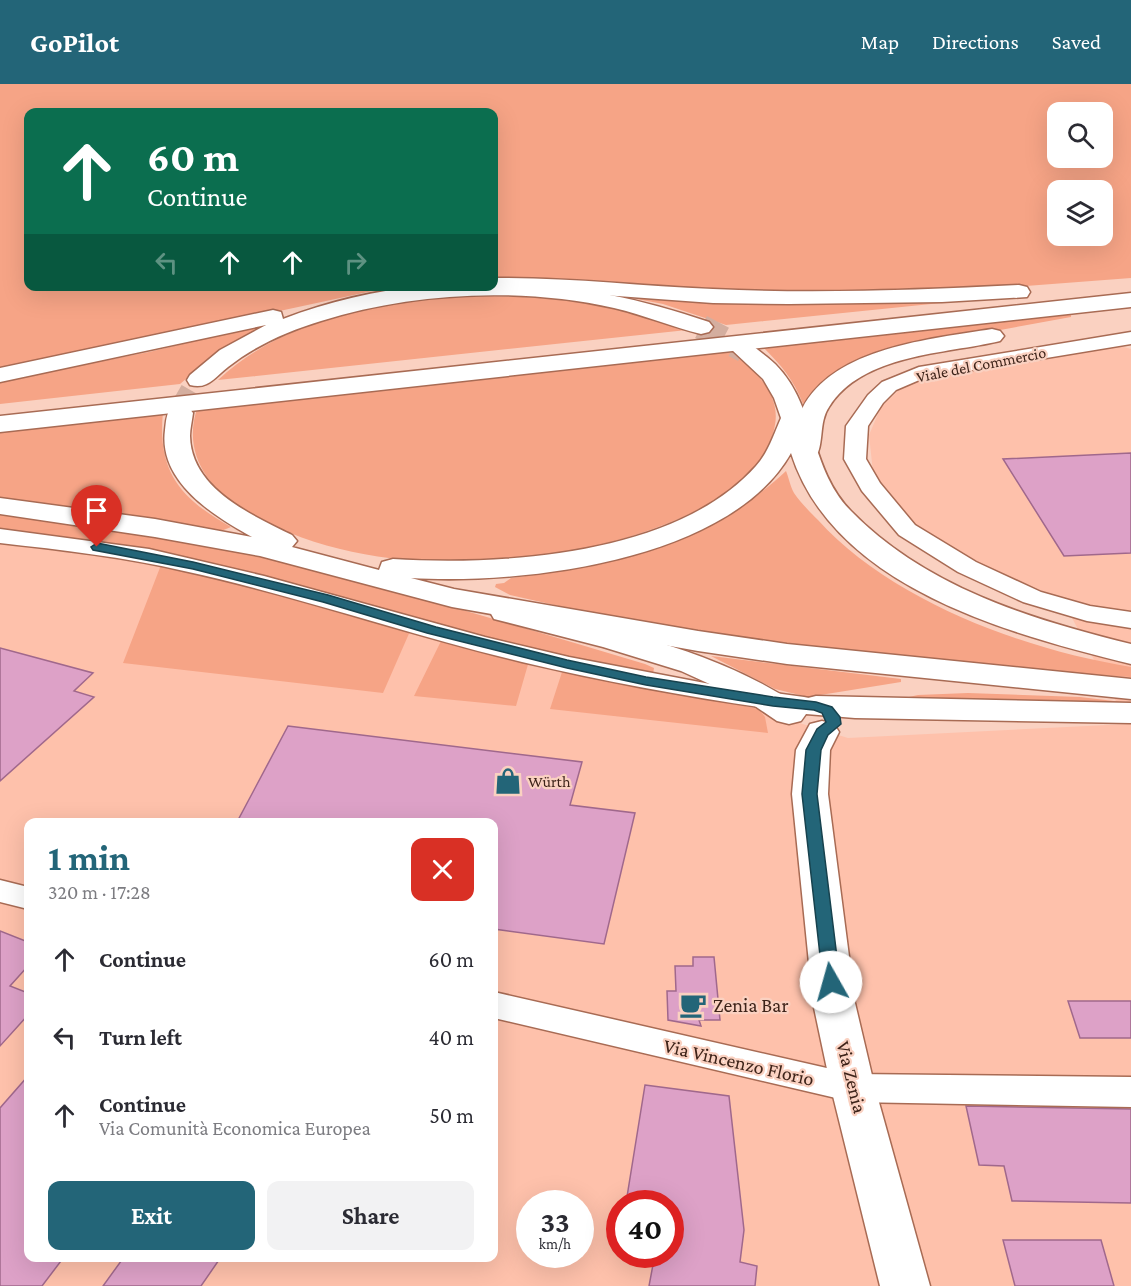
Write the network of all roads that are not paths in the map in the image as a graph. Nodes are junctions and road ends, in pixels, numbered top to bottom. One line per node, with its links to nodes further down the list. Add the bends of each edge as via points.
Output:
1 (1131, 283): 2 (main road, via 875,298 723,296)
2 (498, 285)
3 (1131, 289): 14 (main road)
4 (423, 291): 6 (main road)
5 (498, 291): 9 (main road, via 588,297 645,308)
6 (384, 297): 12 (main road); 13 (main road, via 274,330 231,353)
7 (1131, 300): 17 (main road)
8 (1131, 310): 18 (main road, via 915,350 860,369 842,379 817,405 809,424)
9 (701, 327)
10 (1131, 338): 26 (street, Viale del Commercio, via 918,372 889,386 875,399 856,426 855,459 870,486 907,530 967,567 1032,597)
11 (744, 350): 16 (main road, via 772,373)
12 (0, 375)
13 (199, 380)
14 (0, 409)
15 (180, 413): 22 (main road, via 178,454 196,484 222,508 257,530)
16 (794, 418): 18 (main road); 23 (main road, via 781,449 764,474 742,494 688,526 641,543 579,558 501,567 425,570)
17 (0, 424)
18 (805, 454): 27 (main road, via 814,479 837,514 900,566 999,616)
19 (0, 506): 21 (main road)
20 (0, 536): 28 (street, via 97,547 193,566 328,599 431,630)
21 (262, 548): 22 (main road); 24 (main road)
22 (320, 555): 23 (main road)
23 (357, 563): 24 (main road)
24 (412, 588): 25 (main road)
25 (452, 598): 28 (main road); 29 (main road, via 686,639)
26 (1131, 621)
27 (1131, 654)
28 (653, 668): 30 (main road, via 714,674)
29 (1130, 701): 30 (main road); 30 (main road, via 1039,709)
30 (824, 714): 34 (main road, Via Zenia, via 813,750 810,794 834,1003)
31 (0, 891): 32 (street)
32 (24, 897)
33 (498, 1006): 34 (street, Via Vincenzo Florio)
34 (853, 1088): 35 (street, Via Vincenzo Florio); 36 (main road, Via Zenia)
35 (1131, 1092)
36 (905, 1286)

